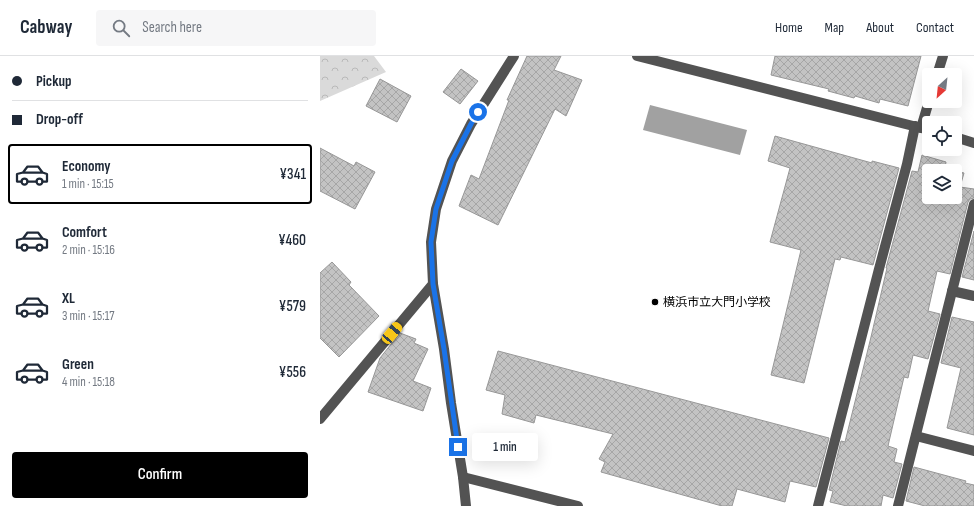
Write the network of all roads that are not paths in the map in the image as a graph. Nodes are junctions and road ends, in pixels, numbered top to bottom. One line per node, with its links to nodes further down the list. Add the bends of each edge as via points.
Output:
1 (514, 56): 9 (street, via 471,124 452,161 436,209 431,242)
2 (638, 56): 5 (street)
3 (943, 56): 4 (street)
4 (939, 68)
5 (922, 128): 18 (street, via 908,164)
6 (962, 139): 7 (street)
7 (974, 143)
8 (974, 204): 10 (street)
9 (433, 284): 12 (street); 15 (street)
10 (952, 291): 11 (street); 13 (street)
11 (974, 296)
12 (320, 419)
13 (916, 436): 14 (street); 19 (street)
14 (974, 451)
15 (463, 477): 16 (street); 17 (street)
16 (466, 506)
17 (578, 506)
18 (818, 506)
19 (898, 506)

